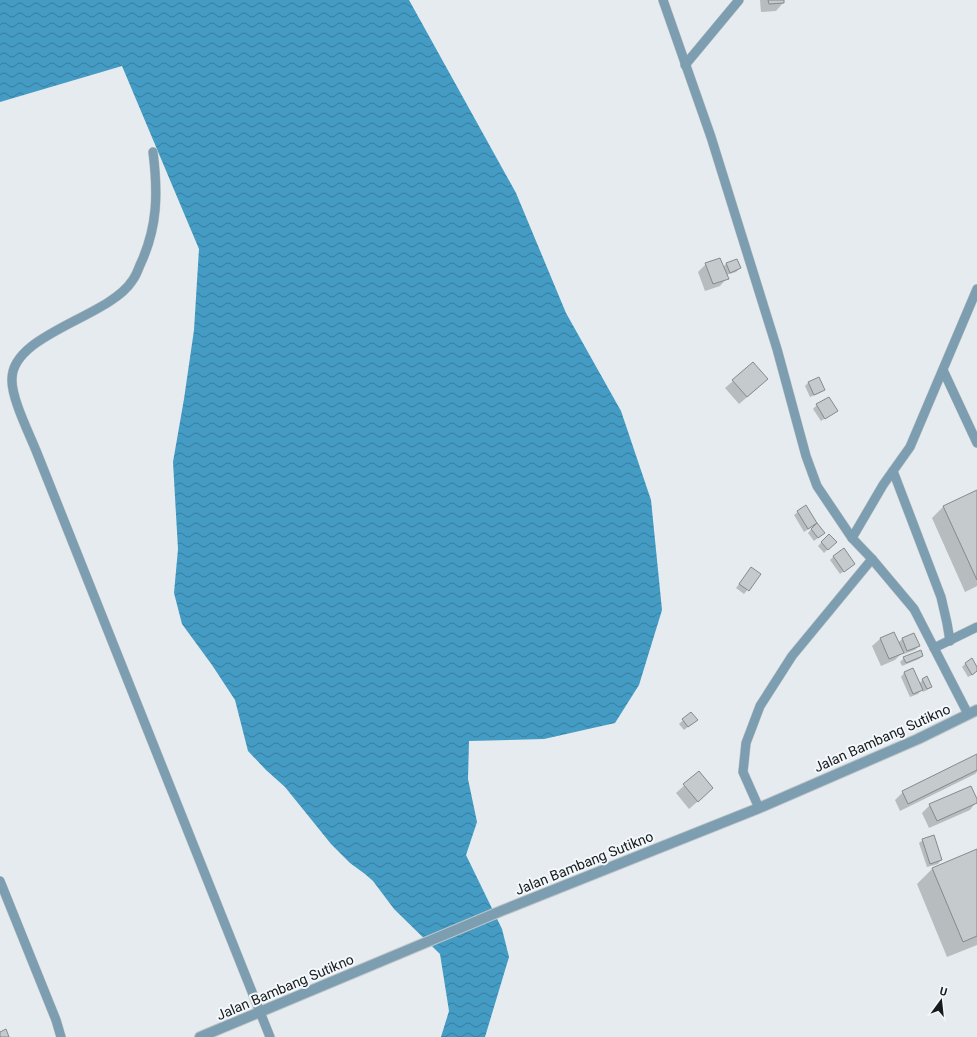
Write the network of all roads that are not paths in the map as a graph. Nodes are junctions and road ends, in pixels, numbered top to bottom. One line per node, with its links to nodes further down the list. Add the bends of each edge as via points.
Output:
1 (663, 0): 3 (lane)
2 (739, 0): 3 (lane)
3 (685, 65): 9 (lane, via 754,272 806,456 817,486)
4 (153, 152): 17 (lane, via 156,181 155,214 149,243 132,281 112,301 44,338 24,354 16,363 12,378 14,394 28,431)
5 (977, 289): 6 (lane)
6 (943, 370): 7 (lane); 8 (lane, via 910,448)
7 (977, 443)
8 (894, 471): 9 (lane); 12 (lane, via 940,596)
9 (852, 538): 10 (lane)
10 (872, 559): 13 (lane, via 914,609); 15 (lane, via 792,656 760,706 746,743 743,772)
11 (977, 627): 12 (lane)
12 (950, 640): 13 (lane)
13 (934, 648): 14 (lane)
14 (973, 712): 15 (street, Jalan Bambang Sutikno)
15 (759, 808): 17 (street, Jalan Bambang Sutikno, via 501,911)
16 (0, 881): 18 (lane)
17 (259, 1012): 19 (street, Jalan Bambang Sutikno); 20 (lane)
18 (61, 1037)
19 (200, 1037)
20 (270, 1037)

